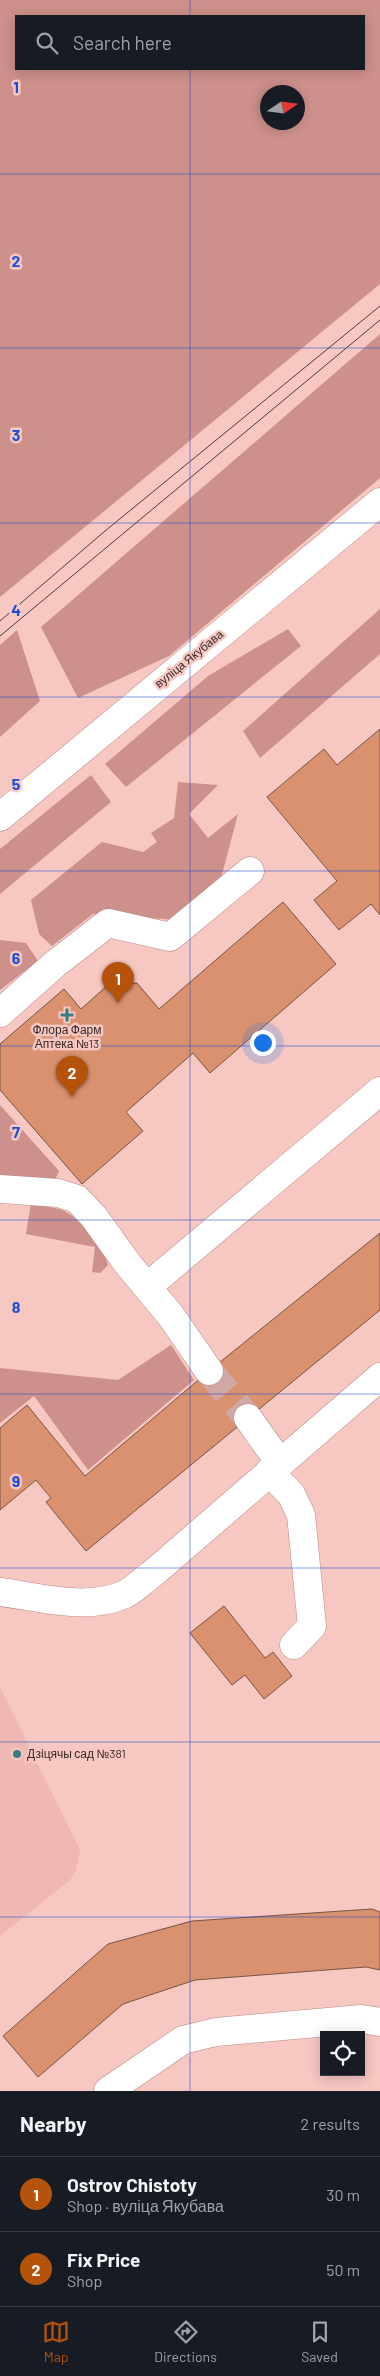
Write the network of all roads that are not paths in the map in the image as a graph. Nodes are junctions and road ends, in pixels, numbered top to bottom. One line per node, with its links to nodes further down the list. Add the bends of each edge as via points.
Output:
1 (380, 502): 2 (main road, вуліца Якубава)
2 (0, 817)
3 (250, 871): 4 (main road, via 170,937 108,923)
4 (0, 1013)
5 (380, 1091): 7 (main road)
6 (0, 1189): 7 (main road, via 58,1193 77,1199)
7 (148, 1286): 8 (main road)
8 (209, 1372)
9 (380, 1377): 11 (main road)
10 (248, 1418): 11 (main road)
11 (274, 1467): 12 (main road, via 151,1575 124,1594 86,1603); 13 (main road, via 301,1515 312,1626)
12 (0, 1592)
13 (294, 1645)
14 (380, 2022): 15 (main road, via 361,2019 288,2024 216,2032 183,2040)
15 (108, 2091)

